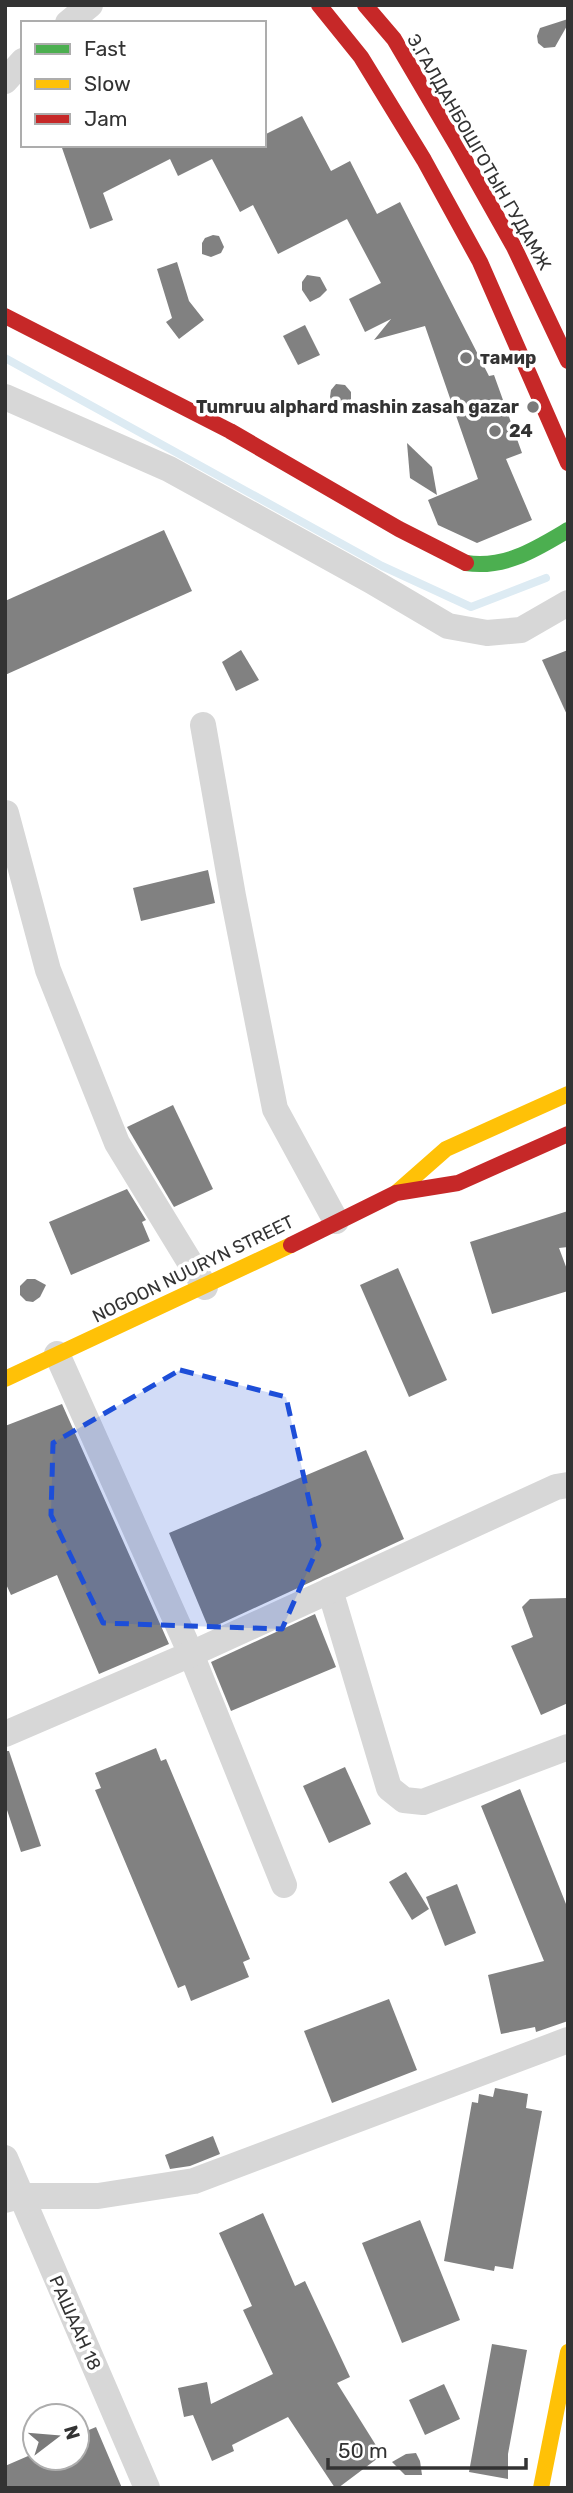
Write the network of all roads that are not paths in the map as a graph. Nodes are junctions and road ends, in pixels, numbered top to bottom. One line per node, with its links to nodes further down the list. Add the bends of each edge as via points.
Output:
1 (90, 5): 4 (street)
2 (319, 5): 10 (main road, via 361,57 480,262)
3 (365, 5): 8 (main road, Э.ГАЛДАНБОШГОТЫН ГУДАМЖ, via 394,39 457,146 514,247)
4 (70, 21)
5 (21, 63): 6 (street)
6 (5, 81)
7 (5, 316): 11 (main road, via 230,431 468,564 521,556)
8 (568, 361)
9 (5, 397): 12 (street, via 169,469 448,626 487,634 521,630)
10 (568, 463)
11 (568, 530)
12 (568, 603)
13 (203, 725): 18 (street, via 275,1109)
14 (6, 813): 19 (street, via 48,970 117,1143)
15 (568, 1094): 17 (main road, NOGOON NUURYN STREET, via 446,1149)
16 (568, 1134): 17 (main road, NOGOON NUURYN STREET, via 458,1183)
17 (396, 1193): 18 (main road, NOGOON NUURYN STREET)
18 (336, 1221): 19 (main road, NOGOON NUURYN STREET)
19 (205, 1287): 20 (main road, NOGOON NUURYN STREET)
20 (57, 1354): 21 (main road, NOGOON NUURYN STREET); 24 (street)
21 (5, 1379)
22 (568, 1485): 23 (street)
23 (330, 1590): 24 (street); 26 (street, via 389,1787 404,1800 423,1802)
24 (191, 1654): 25 (street); 27 (street)
25 (5, 1734)
26 (568, 1747)
27 (284, 1885)
28 (568, 2040): 30 (street, via 194,2181 98,2196)
29 (5, 2158): 30 (street, РАШААН 18)
30 (13, 2198): 32 (street, РАШААН 18)
31 (568, 2352): 33 (main road)
32 (148, 2488)
33 (541, 2488)

